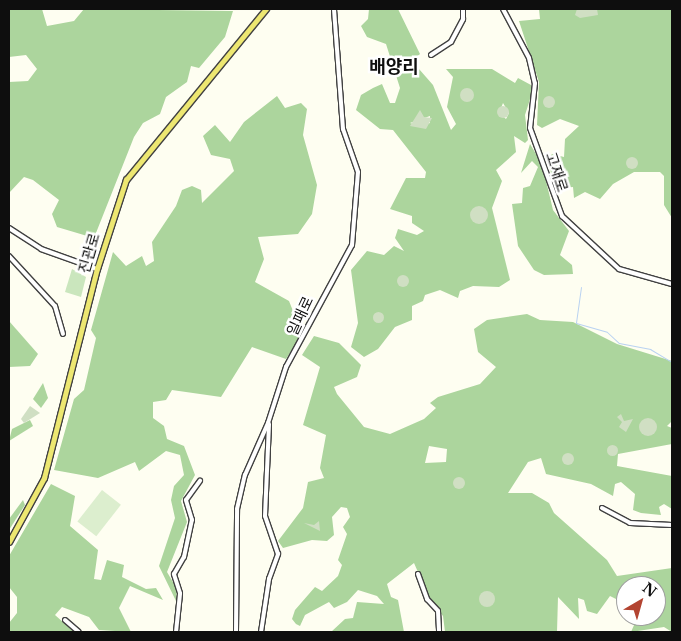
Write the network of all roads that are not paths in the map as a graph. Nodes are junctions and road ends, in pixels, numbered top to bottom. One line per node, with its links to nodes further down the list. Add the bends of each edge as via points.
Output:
1 (266, 9): 8 (main road, 진관로, via 126,180)
2 (334, 9): 11 (street, 일패로, via 343,129 358,172 352,245 286,367)
3 (463, 9): 5 (street, via 464,19 451,42)
4 (503, 9): 9 (street, 고재로, via 529,58 535,83 530,128 559,210 619,269)
5 (431, 55)
6 (9, 228): 8 (street, via 50,253)
7 (9, 256): 10 (street, via 55,306)
8 (97, 269): 15 (main road, 진관로, via 44,478)
9 (672, 284)
10 (63, 334)
11 (268, 423): 20 (street, 일패로, via 239,496); 21 (street, via 265,516 278,554 269,579)
12 (200, 481): 19 (street, via 186,500 192,520 184,557 174,574 180,592)
13 (602, 508): 14 (street, via 630,523)
14 (672, 524)
15 (9, 542)
16 (418, 574): 22 (street, via 427,599 438,611)
17 (65, 620): 18 (street)
18 (79, 632)
19 (176, 632)
20 (236, 632)
21 (261, 632)
22 (439, 632)

